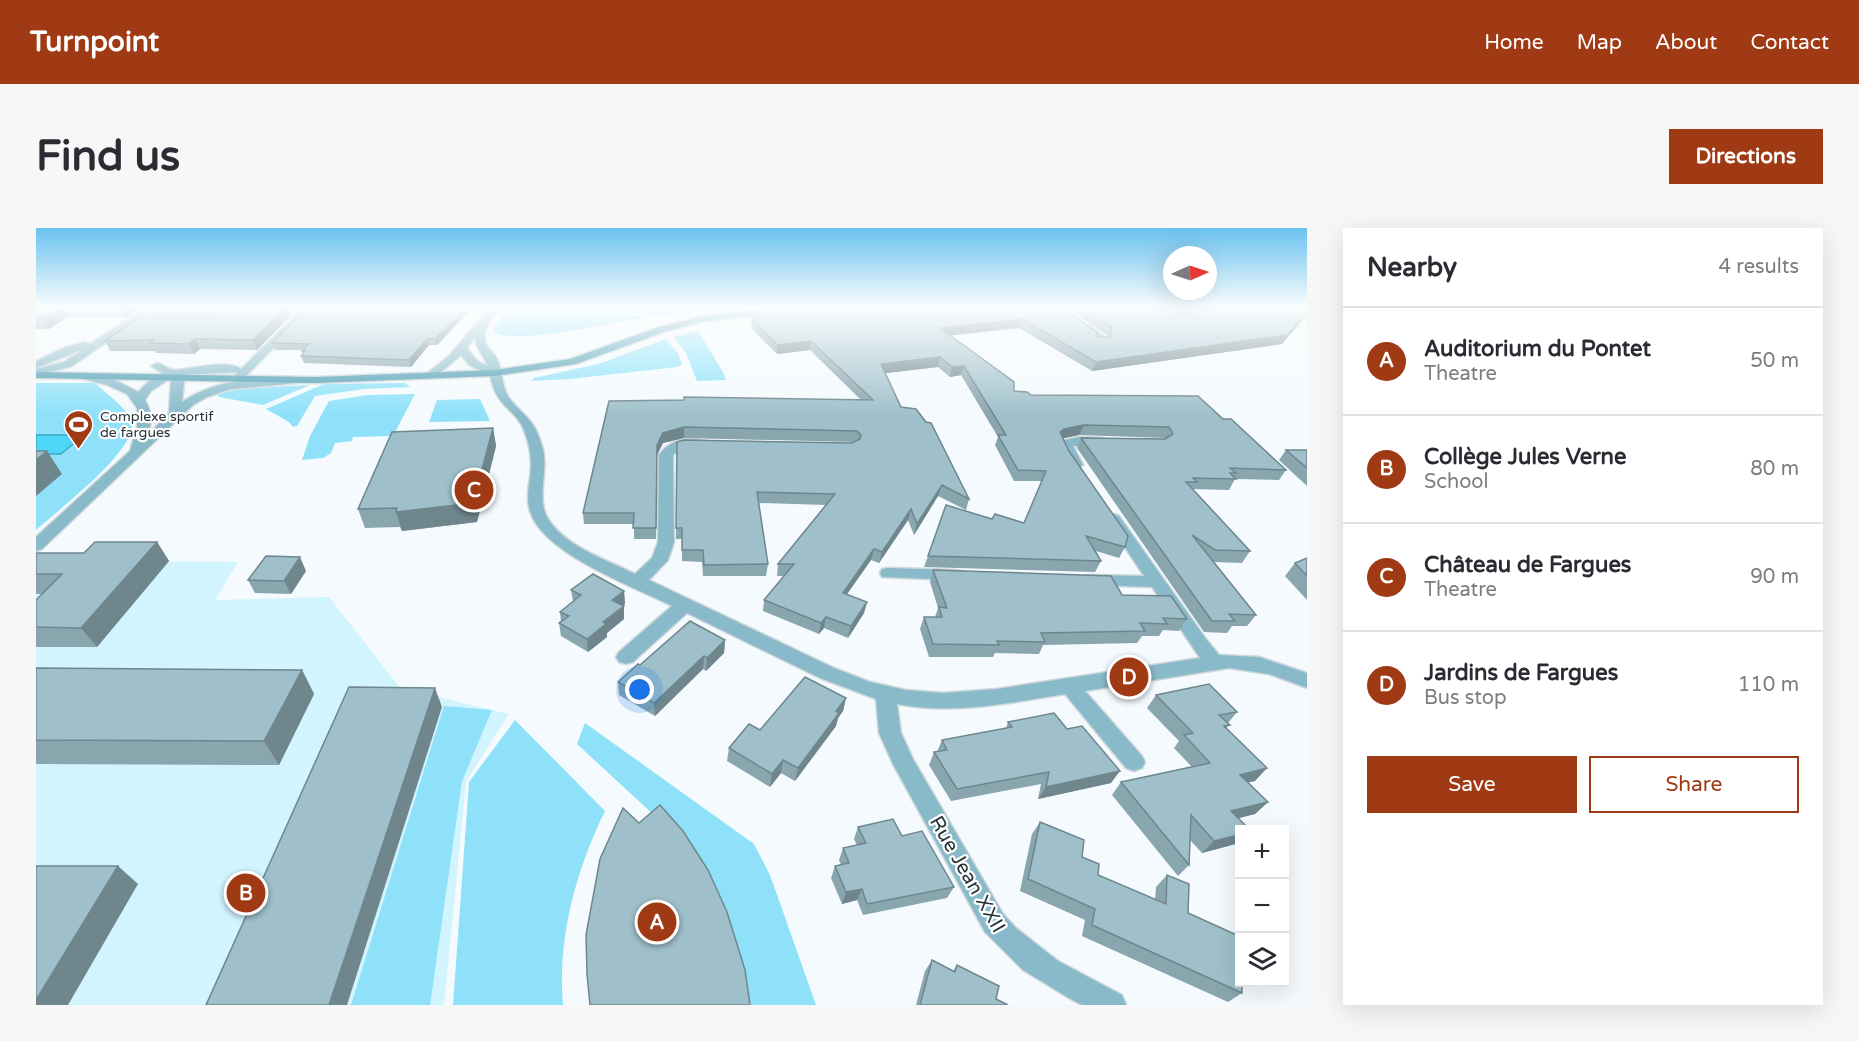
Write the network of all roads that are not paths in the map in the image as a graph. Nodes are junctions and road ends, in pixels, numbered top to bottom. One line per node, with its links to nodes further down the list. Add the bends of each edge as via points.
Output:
1 (271, 343): 9 (street)
2 (466, 343): 6 (street)
3 (481, 343): 11 (street)
4 (624, 343): 11 (main road, via 572,362)
5 (96, 344): 7 (street); 8 (street, via 70,349)
6 (462, 348): 11 (street, via 473,363); 13 (street)
7 (68, 364): 8 (main road); 10 (main road)
8 (37, 369): 12 (main road, via 51,375)
9 (240, 372): 10 (main road); 10 (main road); 13 (main road); 14 (main road)
10 (168, 373): 12 (main road); 15 (street, via 149,385); 16 (street, via 178,383)
11 (494, 373): 13 (main road); 26 (street, via 503,398 528,423 533,434 537,451 535,498 545,528 578,553)
12 (80, 375): 15 (street, via 117,384)
13 (431, 375): 14 (main road)
14 (316, 380): 16 (street, via 225,386 195,397)
15 (139, 400): 19 (street, via 145,419)
16 (175, 414): 19 (street)
17 (1113, 442): 20 (street, via 1065,444)
18 (716, 444): 26 (street, via 669,448 664,554)
19 (137, 452): 22 (street)
20 (1085, 478)
21 (1107, 509): 27 (street)
22 (36, 546)
23 (888, 573): 24 (street)
24 (970, 576)
25 (1075, 579): 27 (street)
26 (637, 581): 28 (street)
27 (1157, 582): 30 (street)
28 (684, 605): 29 (street); 33 (street, via 827,673)
29 (626, 657)
30 (1215, 663): 31 (street, via 1248,661); 32 (street)
31 (1307, 681)
32 (1070, 687): 33 (street, via 971,701 926,700); 34 (street)
33 (886, 693): 35 (street, Rue Jean XXII, via 890,733 904,764 994,923 1009,943 1030,960)
34 (1134, 762)
35 (1112, 1005)

